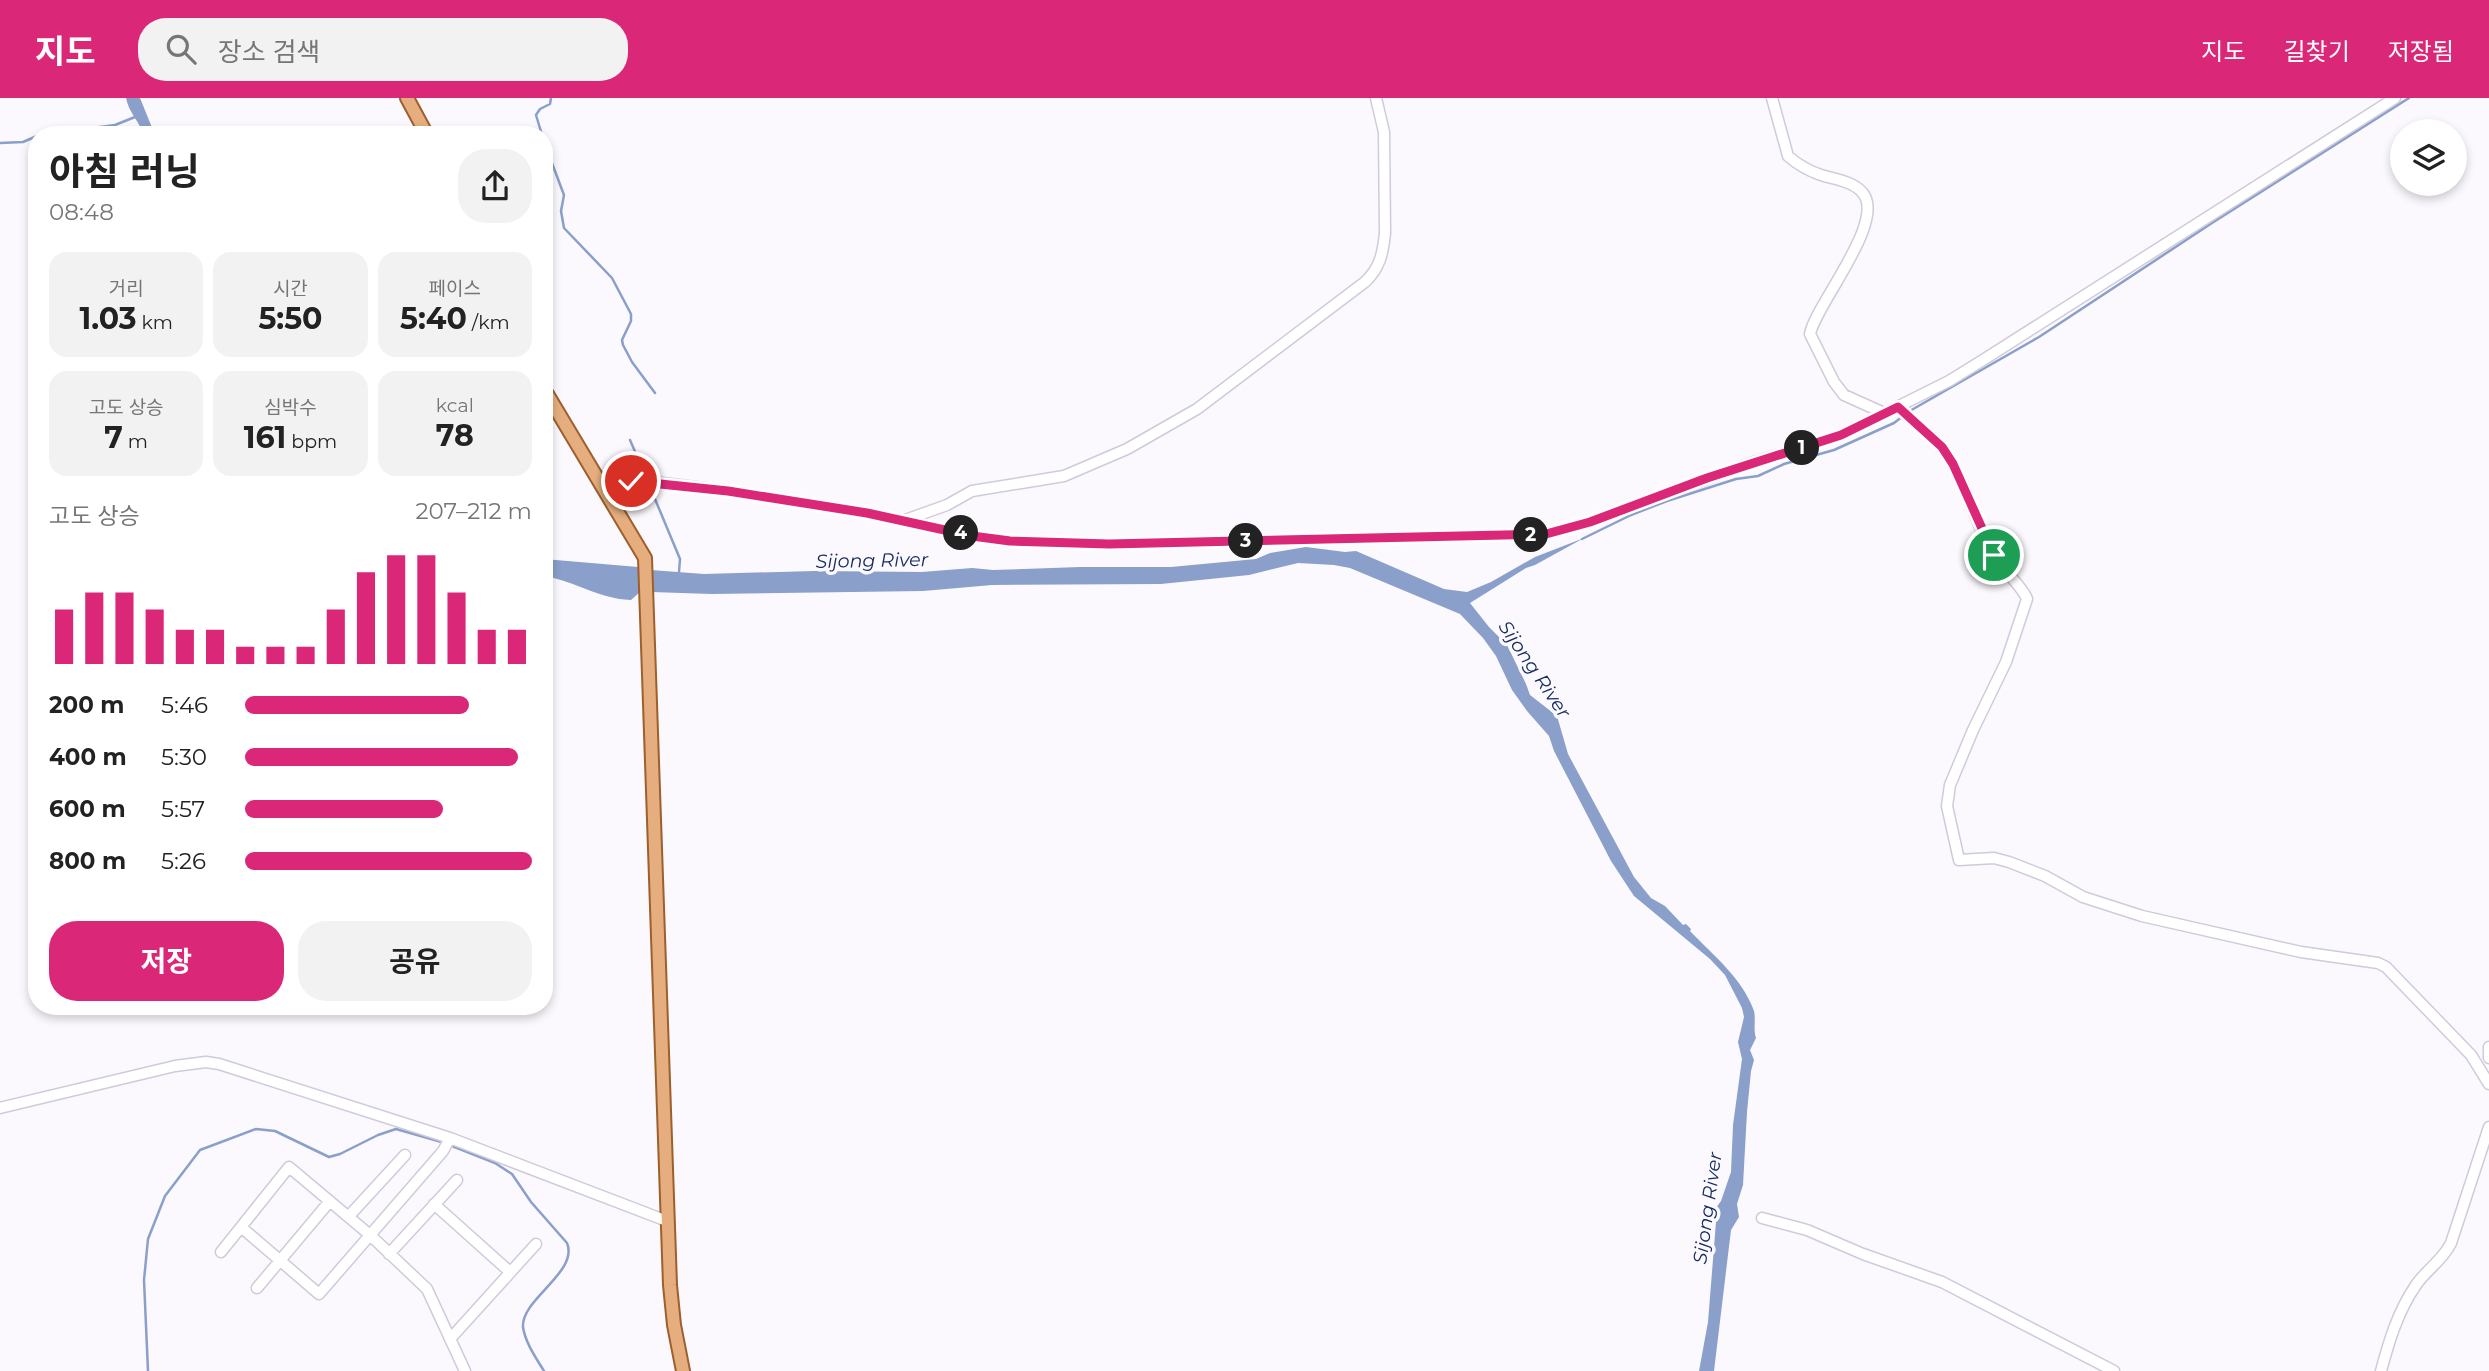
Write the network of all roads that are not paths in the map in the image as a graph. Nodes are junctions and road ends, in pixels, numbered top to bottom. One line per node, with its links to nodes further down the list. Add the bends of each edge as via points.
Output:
1 (407, 98): 5 (main road)
2 (1377, 98): 10 (street, via 1384,132 1385,233 1377,268 1365,282 1197,409 1127,449 1064,476 972,491)
3 (1772, 98): 8 (street, via 1788,156 1864,195 1867,207 1861,236 1810,334 1843,395)
4 (2395, 98): 7 (street, via 1983,360)
5 (422, 126)
6 (553, 404): 9 (main road)
7 (1898, 407): 8 (street); 13 (street, via 1942,447 1994,555 2027,599 2006,662 1950,785 1947,806 1959,860 2009,862 2083,897 2142,916 2301,952 2378,962 2471,1055)
8 (1884, 414): 10 (street, via 1841,435 1546,534 1077,544 991,539)
9 (600, 483): 10 (street, via 647,481); 23 (main road, via 646,565)
10 (905, 520)
11 (2489, 1047): 12 (street)
12 (2489, 1058)
13 (2489, 1084)
14 (0, 1108): 16 (street, via 206,1062)
15 (2489, 1127): 36 (street, via 2451,1243 2417,1283 2392,1330)
16 (450, 1138): 23 (street); 25 (street)
17 (405, 1155): 21 (street)
18 (457, 1180): 20 (street)
19 (330, 1201): 21 (street); 24 (street, via 289,1167); 29 (street)
20 (435, 1204): 28 (street); 30 (street)
21 (349, 1216): 25 (street)
22 (1762, 1217): 35 (street, via 1942,1282)
23 (667, 1221): 34 (main road, via 671,1306)
24 (241, 1227): 27 (street); 29 (street)
25 (370, 1235): 28 (street); 29 (street, via 319,1294)
26 (536, 1244): 30 (street)
27 (221, 1252)
28 (389, 1254): 32 (street, via 427,1289)
29 (281, 1261): 31 (street)
30 (510, 1272): 32 (street)
31 (257, 1287)
32 (450, 1339): 33 (street)
33 (465, 1371)
34 (683, 1371)
35 (2114, 1371)
36 (2381, 1371)

